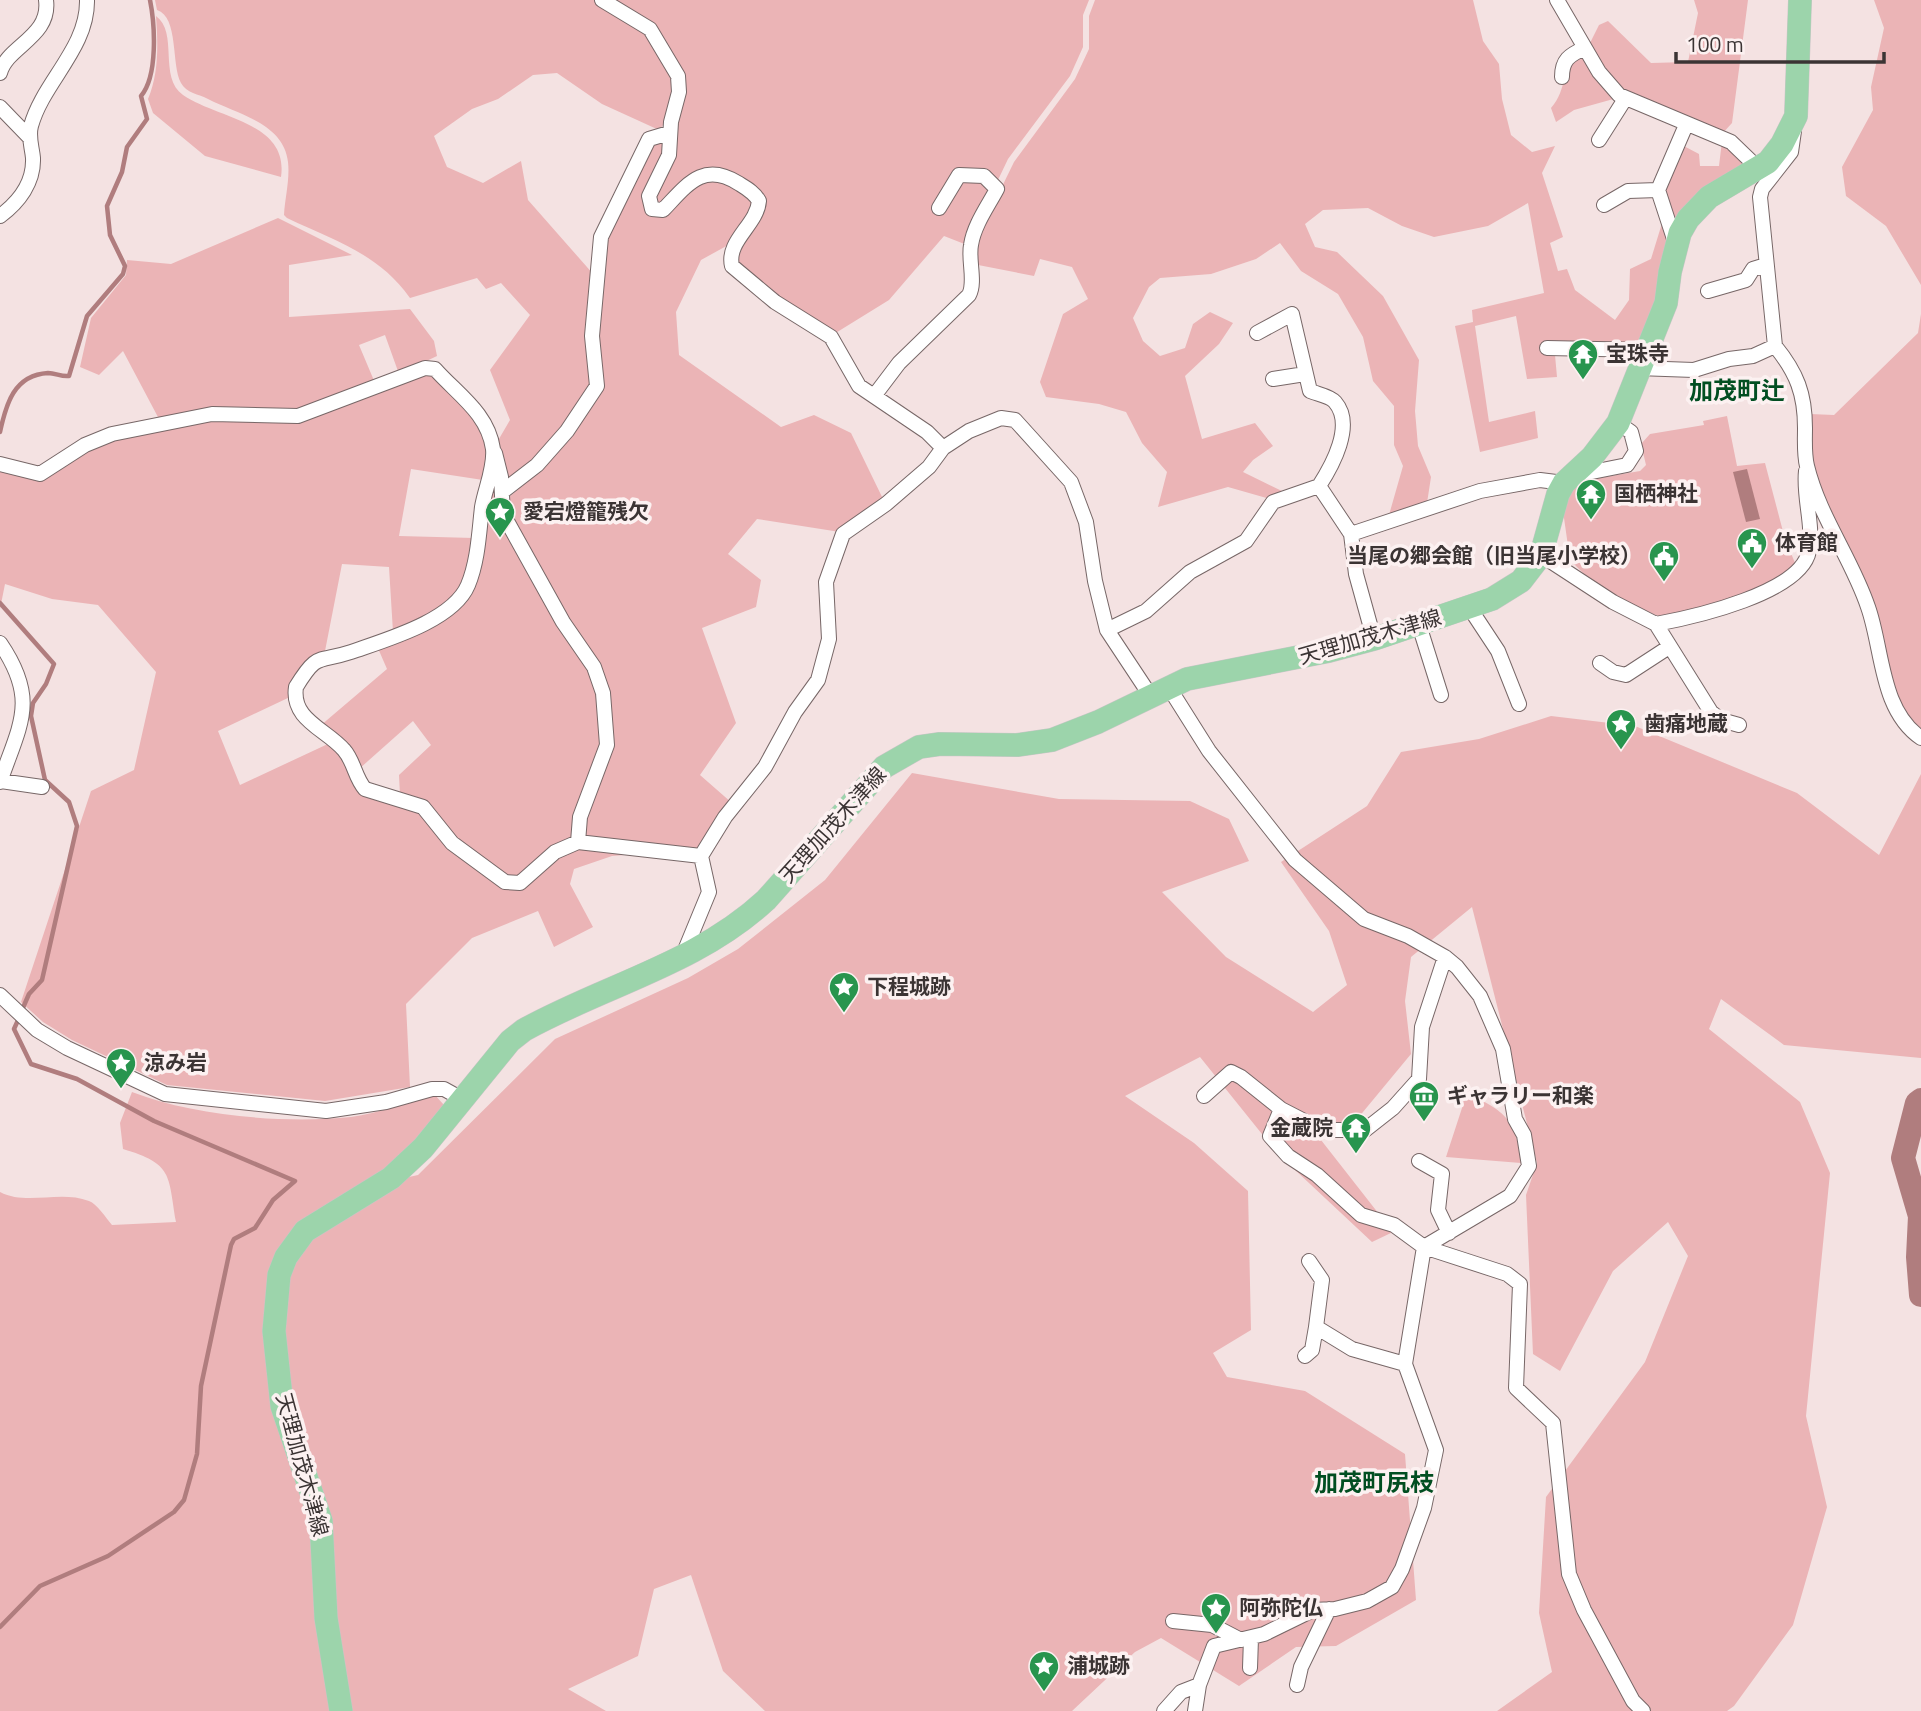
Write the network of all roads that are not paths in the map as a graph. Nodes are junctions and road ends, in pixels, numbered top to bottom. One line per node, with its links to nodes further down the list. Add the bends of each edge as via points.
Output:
1 (46, 0): 7 (street, via 44,17 34,35 3,64)
2 (87, 0): 14 (street, via 79,38 34,118)
3 (602, 0): 13 (street, via 645,24 672,63 679,92)
4 (1557, 0): 6 (street)
5 (1800, 0): 11 (main road, 天理加茂木津線)
6 (1585, 48): 8 (street, via 1570,54 1562,65); 9 (street, via 1606,82)
7 (0, 73)
8 (1562, 77)
9 (1625, 99): 12 (street); 15 (street)
10 (0, 107): 14 (street)
11 (1796, 116): 16 (main road, 天理加茂木津線, via 1782,144); 22 (street, via 1791,152 1762,190)
12 (1686, 125): 16 (street, via 1731,142); 17 (street)
13 (669, 133): 30 (street, via 666,165 649,197 652,209 663,210 691,183 711,173 723,174 752,192 759,201 757,212 732,252 732,266 775,302 831,337 854,380); 38 (street, via 649,139 601,237 592,336 597,386 537,465)
14 (30, 138): 20 (street, via 30,181)
15 (1599, 140)
16 (1759, 169): 21 (main road, 天理加茂木津線, via 1698,206)
17 (1658, 190): 18 (street, via 1628,191); 21 (street)
18 (1604, 205)
19 (939, 208): 30 (street, via 959,175 984,176 998,189 972,240 972,290 899,363)
20 (0, 216)
21 (1677, 246): 27 (main road, 天理加茂木津線, via 1666,303)
22 (1766, 265): 23 (street, via 1753,269 1746,280); 25 (street)
23 (1707, 291)
24 (1257, 333): 28 (street, via 1292,314)
25 (1775, 346): 27 (street, via 1694,370); 35 (street, via 1801,385)
26 (1547, 348): 27 (street)
27 (1642, 359): 31 (main road, 天理加茂木津線)
28 (1305, 374): 29 (street); 37 (street, via 1310,391 1334,400 1342,430 1335,461)
29 (1273, 379)
30 (874, 396): 32 (street)
31 (1618, 423): 36 (main road, 天理加茂木津線); 36 (street, via 1631,432 1636,451 1630,463)
32 (943, 448): 44 (street, via 980,425 1010,419 1023,426 1065,472 1081,502); 57 (street, via 929,467 886,504 843,534 826,582 830,628 818,680 765,767)
33 (493, 449): 34 (street, via 479,413 435,369 425,368 298,416 212,414 160,423 97,440 40,474); 38 (street); 56 (street, via 475,565 456,603 395,635 317,660 305,672 295,697 309,722 345,751 365,789 423,807 452,843 506,882 520,883 555,852)
34 (0, 464)
35 (1807, 465): 42 (street, via 1810,548 1801,570 1778,585 1720,608); 53 (street, via 1868,606 1890,692 1902,719)
36 (1564, 483): 39 (street, via 1540,480 1480,491); 40 (main road, 天理加茂木津線)
37 (1319, 486): 39 (street); 44 (street, via 1273,502 1246,541 1190,572 1146,611)
38 (502, 492): 56 (street, via 503,514 563,622 594,667 603,694 607,745 580,817)
39 (1351, 534): 45 (street, via 1356,574)
40 (1541, 555): 41 (main road, 天理加茂木津線, via 1513,587); 42 (street)
41 (1469, 607): 43 (main road, 天理加茂木津線); 51 (street, via 1498,651)
42 (1656, 624): 47 (street)
43 (1419, 625): 45 (main road, 天理加茂木津線); 50 (street)
44 (1107, 630): 49 (street)
45 (1374, 639): 49 (main road, 天理加茂木津線, via 1309,656 1207,673)
46 (0, 643): 54 (street, via 22,681 24,697 21,725)
47 (1669, 647): 48 (street, via 1626,676); 52 (street, via 1711,712)
48 (1600, 663)
49 (1159, 691): 58 (main road, 天理加茂木津線, via 1052,740 1017,745 940,744 898,756 766,900 732,929); 59 (street, via 1295,860 1364,919)
50 (1441, 695)
51 (1519, 704)
52 (1739, 725)
53 (1921, 738)
54 (0, 781): 55 (street)
55 (42, 788)
56 (578, 842): 57 (street)
57 (701, 856): 58 (street, via 709,892)
58 (682, 957): 62 (main road, 天理加茂木津線, via 524,1030)
59 (1445, 957): 63 (street, via 1422,1027 1419,1079 1393,1108 1365,1130 1314,1126); 65 (street, via 1480,996 1495,1029 1529,1166 1510,1196)
60 (0, 995): 62 (street, via 37,1030 165,1094 326,1111 432,1089 444,1089)
61 (1204, 1096): 63 (street, via 1231,1072)
62 (462, 1099): 77 (main road, 天理加茂木津線, via 423,1148 391,1178 305,1231 279,1275 274,1331 282,1406 321,1521 326,1618)
63 (1281, 1109): 66 (street, via 1270,1136 1288,1156 1361,1215 1394,1225)
64 (1419, 1161): 65 (street, via 1442,1174 1438,1210)
65 (1449, 1233): 66 (street)
66 (1424, 1247): 70 (street); 80 (street, via 1507,1275 1520,1284 1516,1388 1553,1423 1569,1574 1584,1611 1633,1701)
67 (1309, 1261): 68 (street, via 1322,1280)
68 (1316, 1327): 69 (street, via 1312,1350); 70 (street, via 1352,1349)
69 (1305, 1356)
70 (1405, 1364): 71 (street, via 1436,1450 1424,1508 1392,1587 1367,1601)
71 (1329, 1609): 73 (street, via 1304,1613); 76 (street)
72 (1173, 1621): 73 (street, via 1212,1625)
73 (1246, 1639): 74 (street); 75 (street, via 1214,1646)
74 (1251, 1668)
75 (1199, 1685): 78 (street, via 1181,1692); 79 (street)
76 (1297, 1685)
77 (341, 1711)
78 (1164, 1711)
79 (1196, 1711)
80 (1643, 1711)

